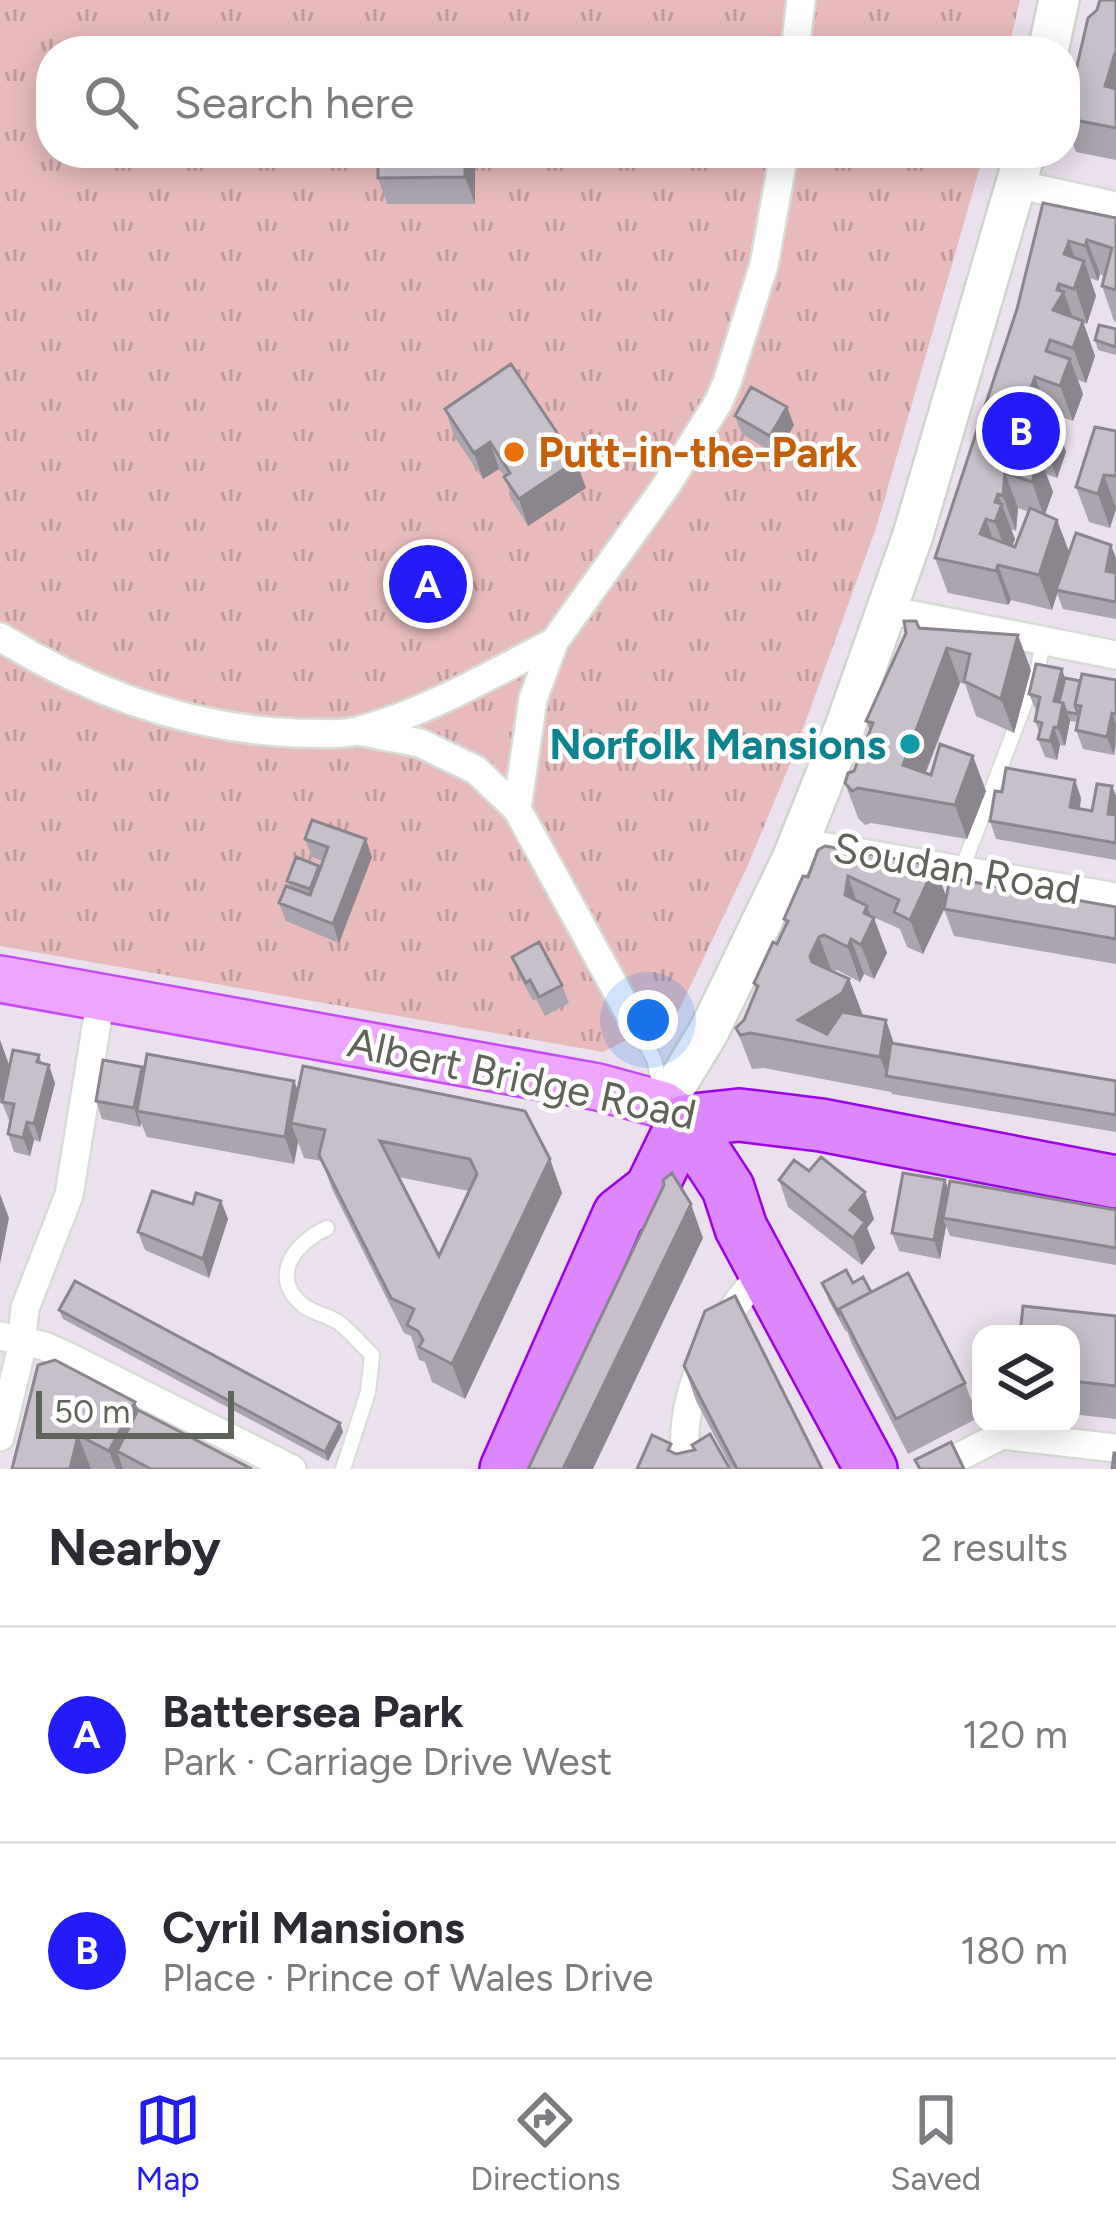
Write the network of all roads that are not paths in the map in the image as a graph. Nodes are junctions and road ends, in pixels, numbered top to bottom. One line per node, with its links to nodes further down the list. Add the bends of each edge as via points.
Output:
1 (801, 0): 3 (street)
2 (1059, 0): 4 (street)
3 (797, 36)
4 (1051, 36)
5 (781, 168): 11 (street, via 764,265 718,403)
6 (1021, 169): 7 (street); 8 (street)
7 (1116, 206)
8 (888, 610): 10 (street); 15 (street)
9 (0, 637): 13 (street, via 59,673 196,721 251,731)
10 (1043, 641): 12 (street); 16 (lane)
11 (554, 642): 13 (street); 14 (street, via 533,699)
12 (1116, 655)
13 (358, 731): 14 (street, via 420,743 476,770)
14 (517, 809): 20 (street)
15 (800, 837): 16 (street, Soudan Road); 21 (street, via 732,980 732,1019)
16 (962, 868): 17 (street, Soudan Road)
17 (1116, 897)
18 (0, 979): 19 (main road, Albert Bridge Road)
19 (101, 997): 21 (main road, Albert Bridge Road, via 598,1087); 25 (street, via 69,1195)
20 (640, 1033): 21 (lane)
21 (674, 1113): 22 (highway, Albert Bridge Road, via 820,1125); 24 (highway, via 728,1188); 31 (highway, via 651,1189 620,1214)
22 (1116, 1182)
23 (327, 1228): 30 (lane, via 288,1258 287,1283 302,1305 337,1322 372,1354)
24 (764, 1271): 27 (street, via 701,1367 683,1416); 32 (highway)
25 (10, 1338): 26 (street); 29 (street, via 67,1356)
26 (0, 1437)
27 (685, 1450)
28 (1097, 1454): 33 (street, via 1002,1435)
29 (292, 1469)
30 (343, 1469)
31 (506, 1469)
32 (871, 1469)
33 (935, 1469)

